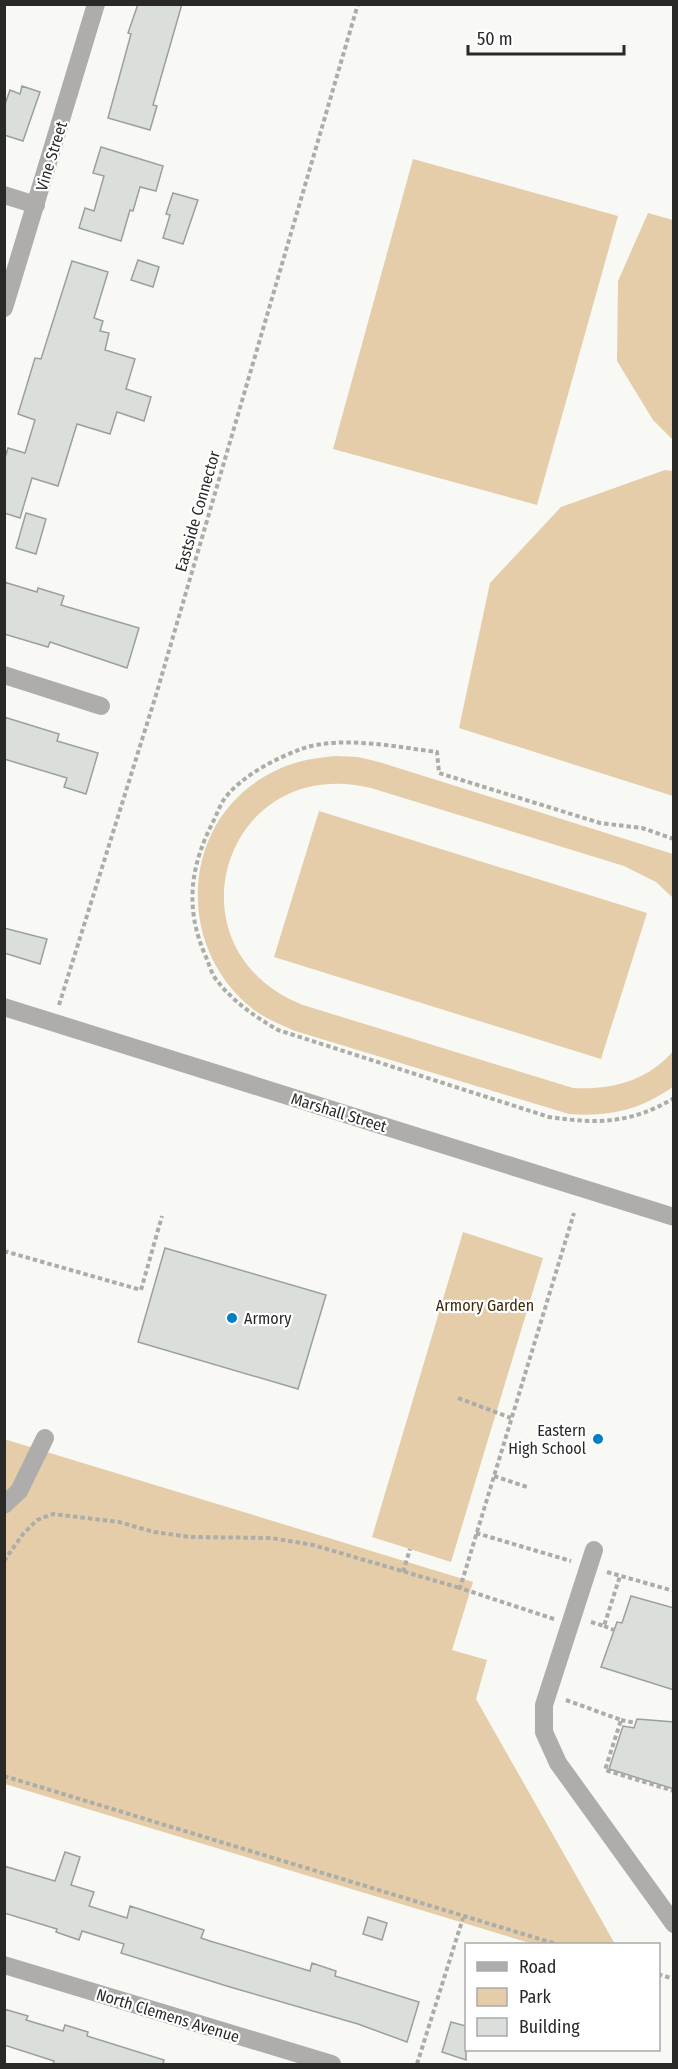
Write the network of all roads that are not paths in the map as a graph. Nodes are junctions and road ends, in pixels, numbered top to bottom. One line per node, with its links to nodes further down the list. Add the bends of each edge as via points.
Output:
1 (96, 4): 3 (street, Vine Street)
2 (4, 195): 3 (street)
3 (36, 205): 4 (street, Vine Street)
4 (4, 308)
5 (4, 675): 6 (street)
6 (101, 706)
7 (4, 1007): 8 (street, Marshall Street)
8 (674, 1216)
9 (45, 1438): 10 (street, via 19,1491)
10 (4, 1505)
11 (594, 1550): 12 (street, via 544,1705 544,1732 558,1763)
12 (674, 1924)
13 (4, 1965): 14 (street, North Clemens Avenue)
14 (332, 2064)

